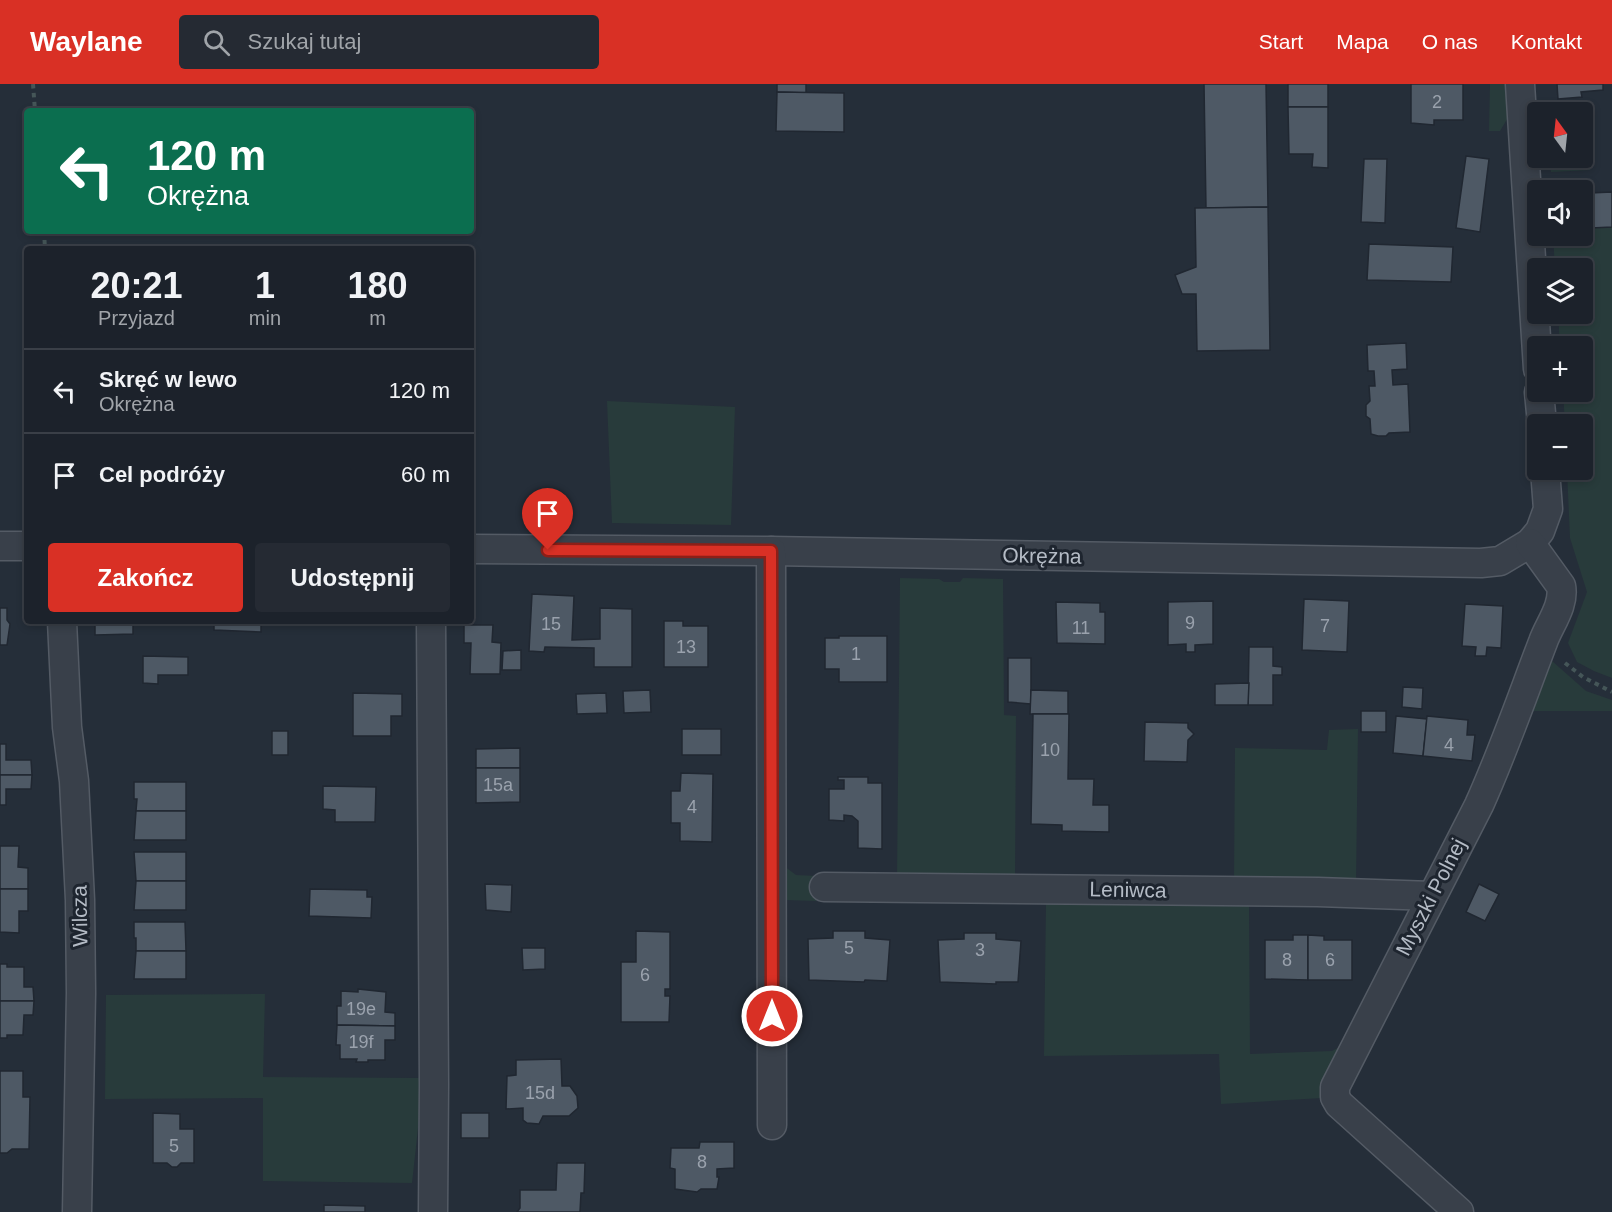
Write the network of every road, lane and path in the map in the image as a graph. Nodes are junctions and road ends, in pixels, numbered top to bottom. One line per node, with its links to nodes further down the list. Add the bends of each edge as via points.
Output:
1 (33, 84): 3 (path)
2 (1520, 84): 4 (street)
3 (35, 108)
4 (1536, 336)
5 (1546, 480): 6 (street, Okrężna, via 1548,509 1540,531)
6 (1530, 543): 10 (street, Okrężna, via 1500,561 1481,563); 13 (street, Myszki Polnej, via 1562,586 1563,593)
7 (0, 546): 8 (street)
8 (24, 546)
9 (474, 549): 10 (street, Okrężna)
10 (771, 551): 17 (street)
11 (62, 624): 18 (street, Wilcza, via 80,900)
12 (432, 624): 19 (street)
13 (1545, 636): 14 (path, via 1567,665); 16 (street, Myszki Polnej, via 1479,806)
14 (1612, 692)
15 (824, 887): 16 (street, Leniwca)
16 (1432, 896): 20 (street, Myszki Polnej, via 1334,1092 1339,1104)
17 (772, 1125)
18 (77, 1212)
19 (433, 1212)
20 (1459, 1212)

